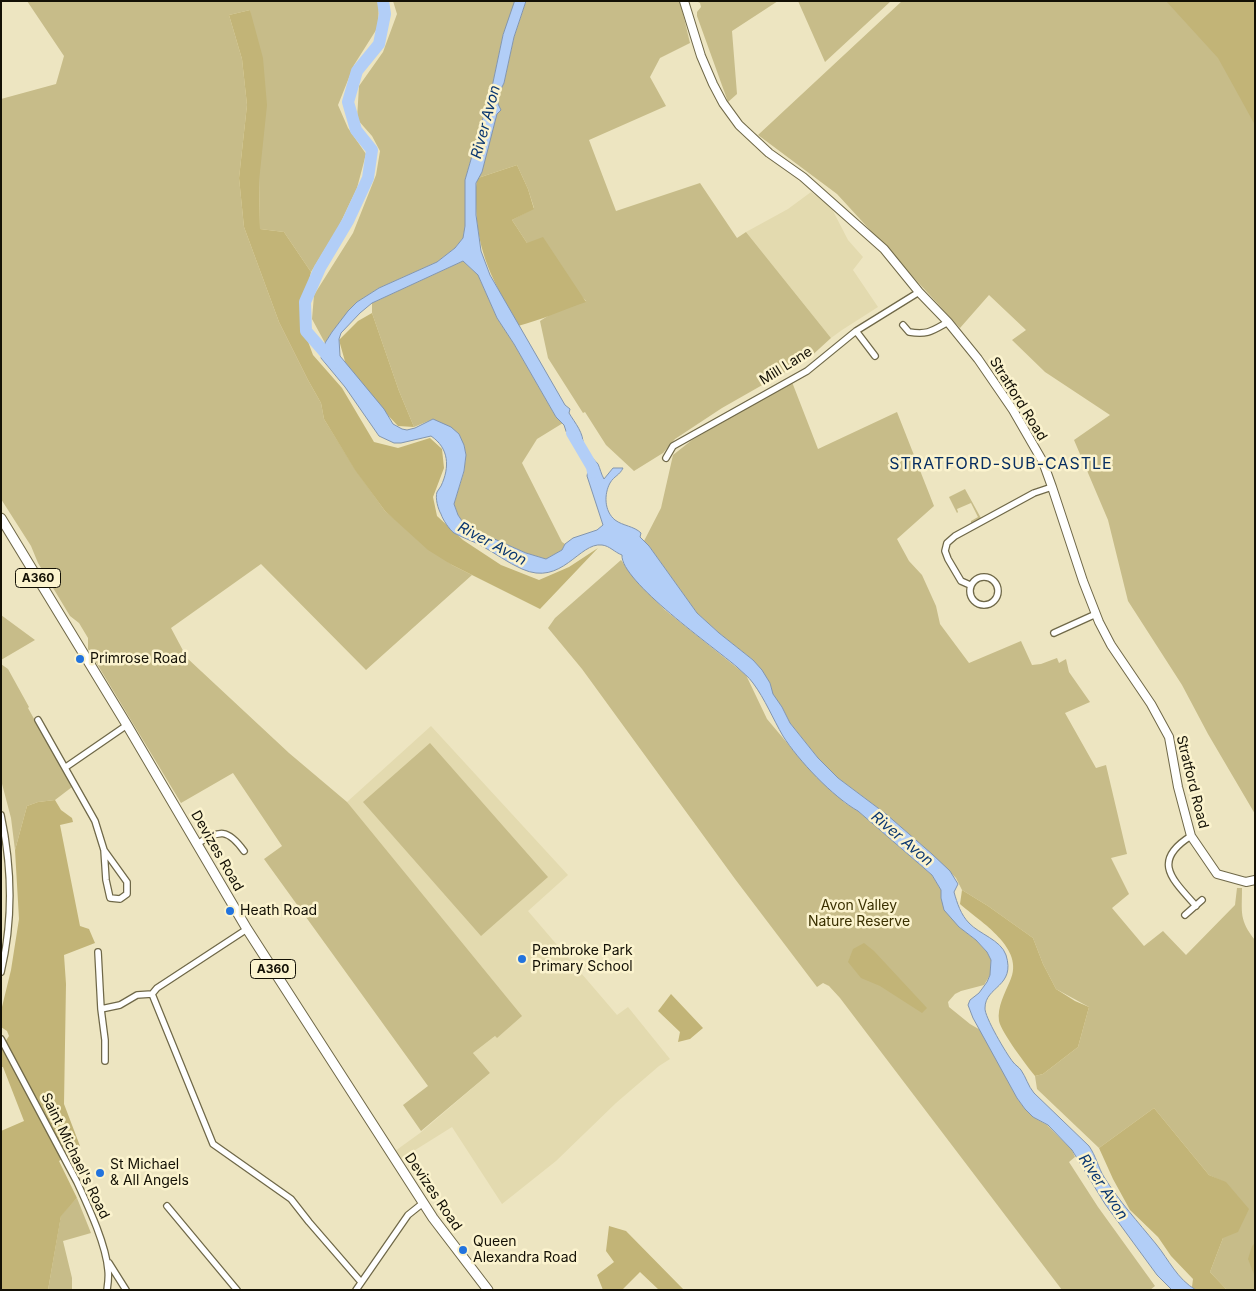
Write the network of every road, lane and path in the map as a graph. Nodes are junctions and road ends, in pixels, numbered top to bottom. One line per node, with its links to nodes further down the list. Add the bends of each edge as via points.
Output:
1 (684, 1): 2 (street, Stratford Road, via 712,84 739,125 884,249)
2 (919, 292): 3 (street, Stratford Road); 5 (street, Mill Lane)
3 (948, 322): 4 (street, via 923,334 909,332); 8 (street, Stratford Road, via 1013,410)
4 (903, 325)
5 (856, 331): 6 (street); 7 (street, Mill Lane, via 807,371 674,446)
6 (875, 356)
7 (666, 458)
8 (1052, 487): 10 (street, via 947,543 948,559 961,581); 11 (street, Stratford Road)
9 (1, 518): 14 (main road, Devizes Road / A360)
10 (970, 585): 10 (street, via 977,578 990,578 997,586 996,599 987,605 975,603 970,595)
11 (1096, 614): 12 (street); 17 (street, Stratford Road, via 1169,737 1178,787)
12 (1054, 633)
13 (38, 720): 15 (street)
14 (127, 725): 15 (street); 18 (main road, Devizes Road / A360)
15 (66, 767): 19 (street, via 95,821)
16 (1, 815): 27 (street, via 9,894 8,939)
17 (1192, 836): 21 (street, Stratford Road, via 1217,874 1246,882); 23 (street, via 1171,852 1168,866 1175,882)
18 (197, 844): 20 (street, via 215,834 227,834); 25 (main road, Devizes Road / A360)
19 (104, 850): 19 (street, via 110,898 120,899 128,894 127,882)
20 (244, 851)
21 (1255, 880)
22 (1202, 900): 23 (street)
23 (1196, 906): 24 (street)
24 (1185, 915)
25 (247, 929): 28 (street); 32 (main road, Devizes Road / A360)
26 (98, 952): 29 (street)
27 (1, 972)
28 (152, 994): 29 (street, via 137,994 120,1005); 35 (street, via 213,1144 291,1199)
29 (101, 1010): 31 (street)
30 (1, 1039): 34 (street, Saint Michael's Road, via 76,1182)
31 (105, 1061)
32 (423, 1203): 35 (street, via 408,1215); 40 (main road, Devizes Road / A360)
33 (167, 1206): 38 (street)
34 (107, 1260): 36 (street); 37 (street)
35 (361, 1282): 39 (street)
36 (107, 1290)
37 (126, 1290)
38 (237, 1290)
39 (356, 1290)
40 (488, 1290)

